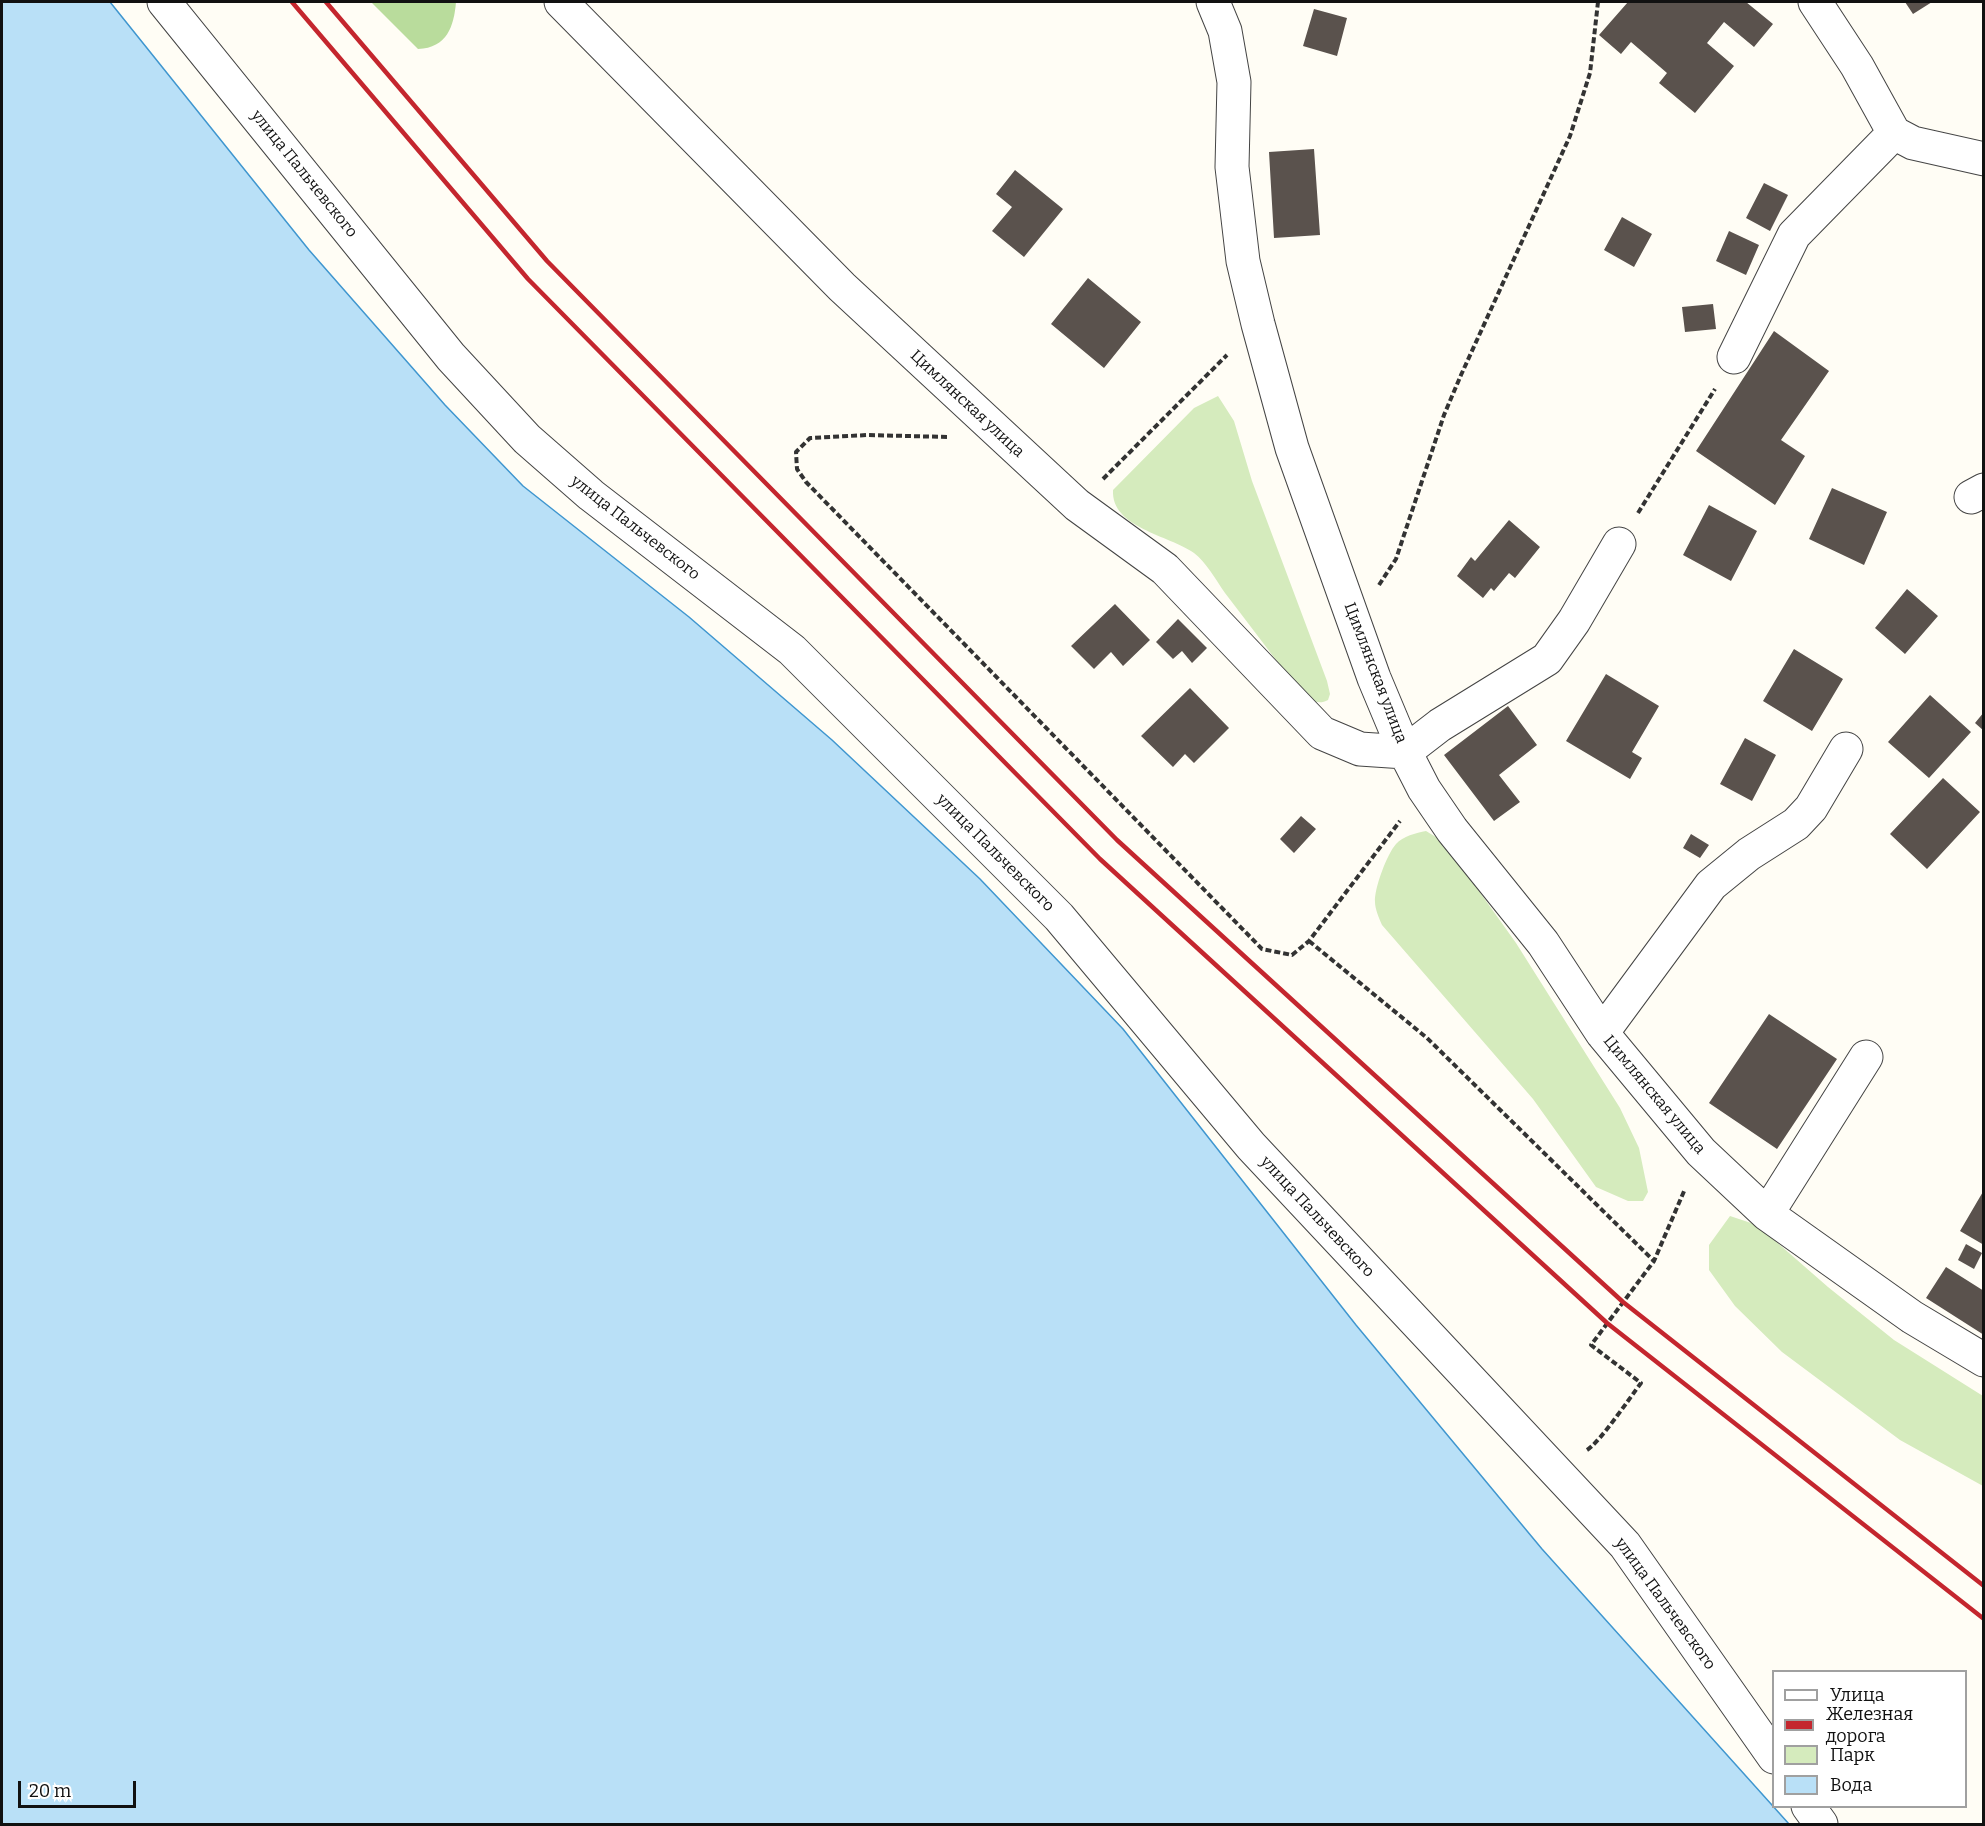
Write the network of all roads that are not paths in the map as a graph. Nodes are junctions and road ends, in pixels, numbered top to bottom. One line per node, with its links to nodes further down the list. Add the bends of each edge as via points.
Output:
1 (164, 2): 15 (street, улица Пальчевского, via 451,357 527,439 591,495 792,650 1059,917 1251,1146 1625,1545)
2 (561, 2): 10 (street, Цимлянская улица, via 842,287 1077,505 1165,569 1322,733 1360,749)
3 (1213, 2): 10 (street, Цимлянская улица, via 1225,31 1234,82 1232,167 1243,261 1258,324 1292,448 1374,678)
4 (1815, 2): 5 (street)
5 (1894, 133): 6 (street, via 1913,143); 7 (street, via 1794,235)
6 (1983, 159)
7 (1734, 357)
8 (1619, 544): 10 (street, via 1547,659 1440,725)
9 (1846, 749): 11 (street, via 1811,808 1796,824 1749,854 1711,885)
10 (1405, 752): 11 (street, Цимлянская улица, via 1452,830 1543,943)
11 (1602, 1033): 13 (street, Цимлянская улица, via 1701,1152)
12 (1866, 1057): 13 (street)
13 (1767, 1214): 14 (street, Цимлянская улица, via 1912,1317)
14 (1983, 1360)
15 (1772, 1756)
16 (1809, 1808): 17 (street)
17 (1821, 1824)

